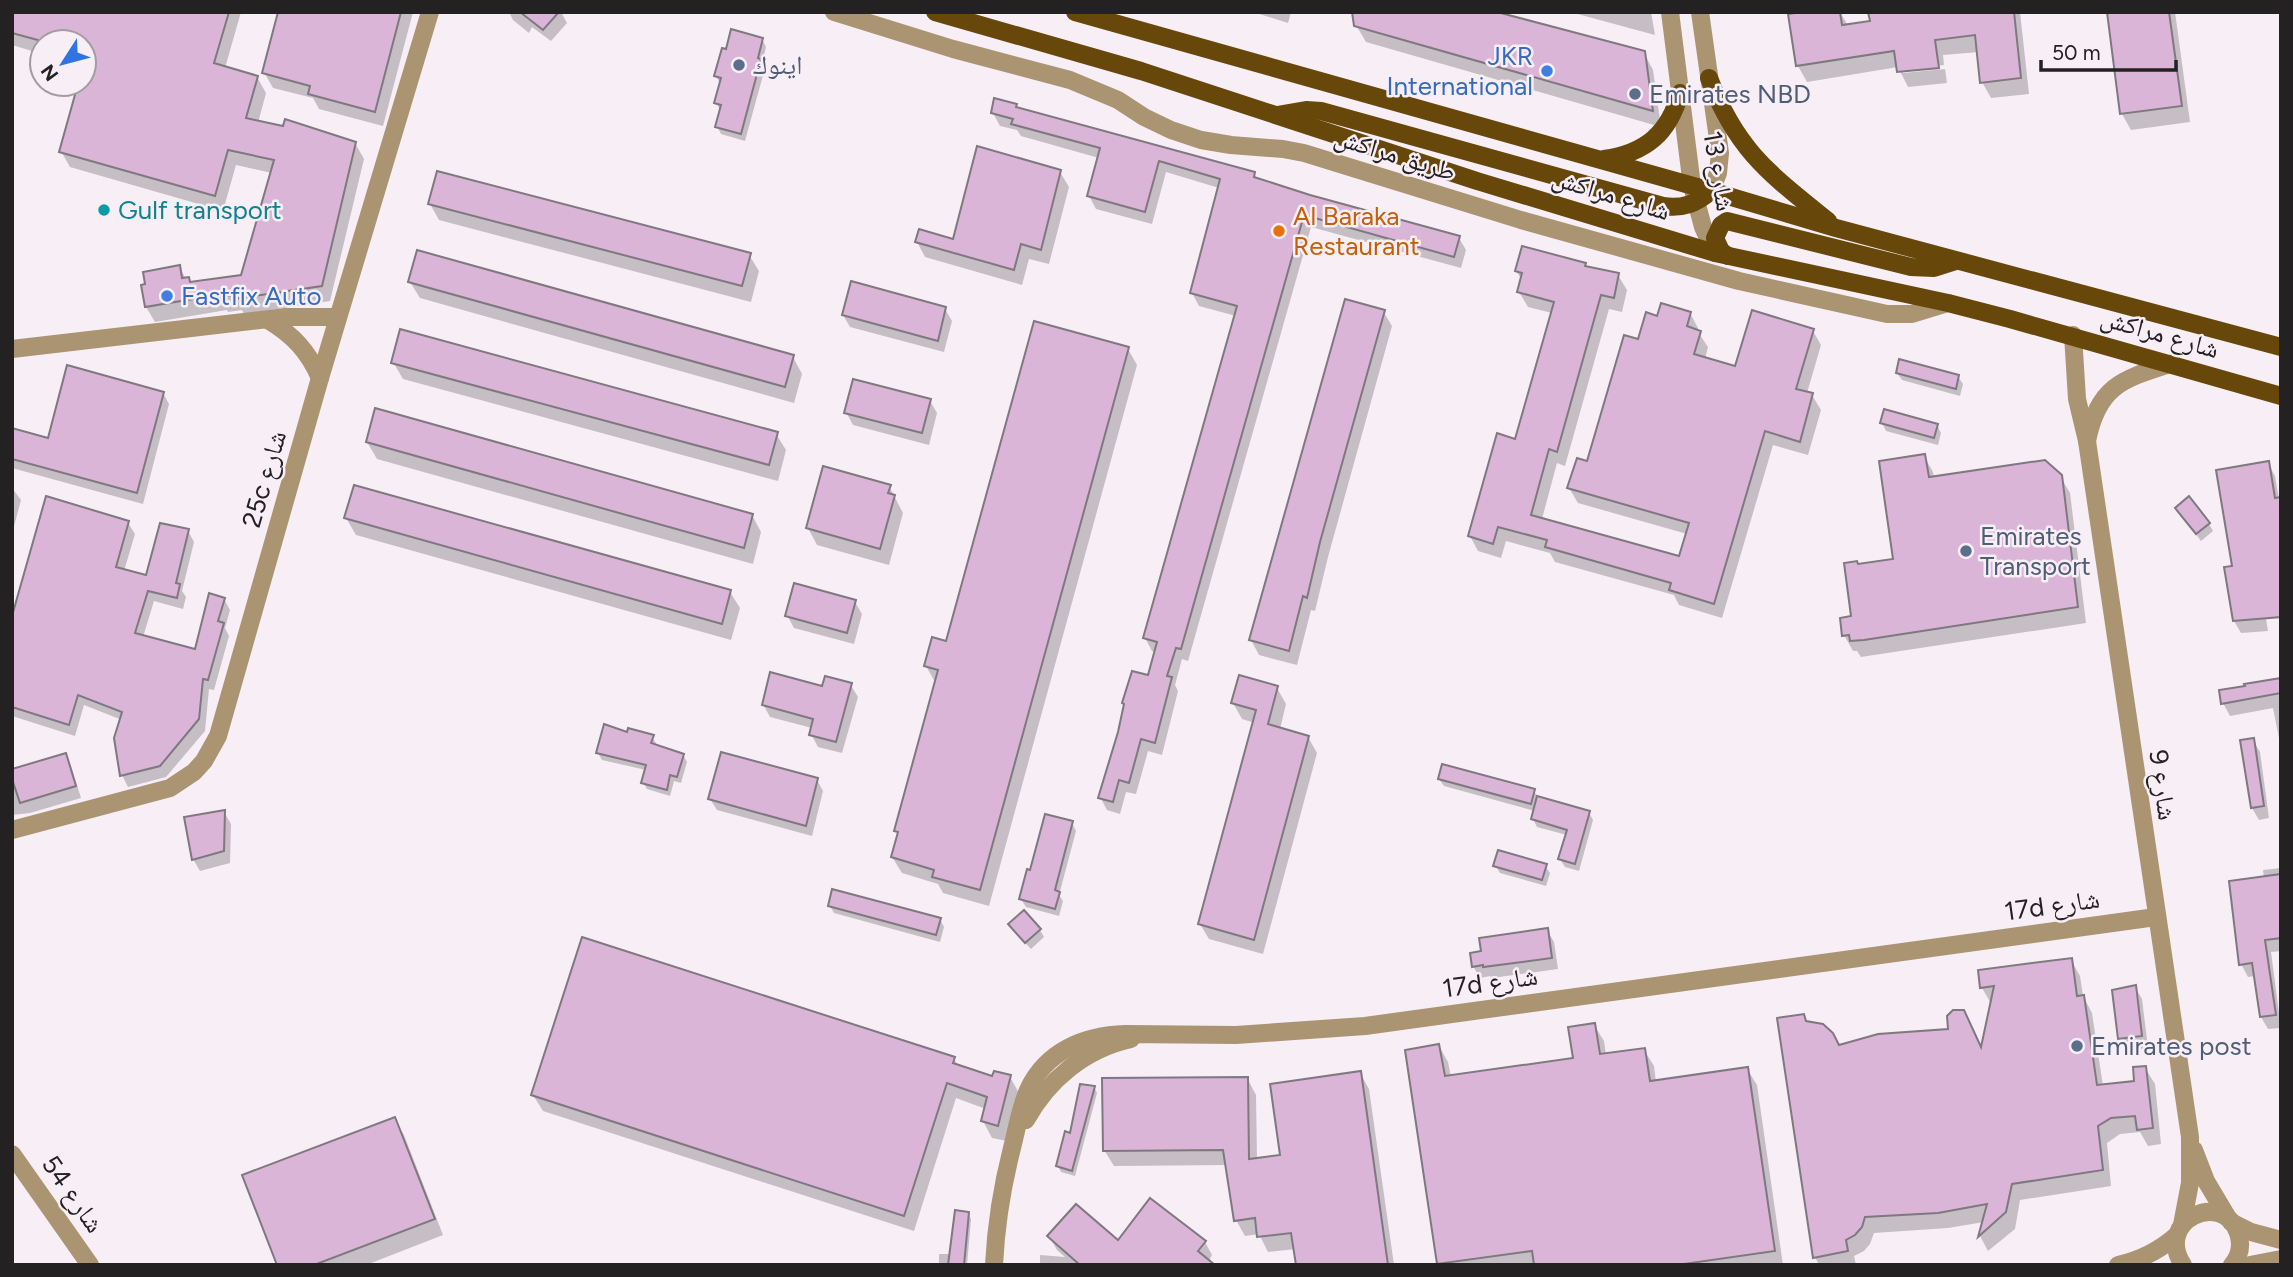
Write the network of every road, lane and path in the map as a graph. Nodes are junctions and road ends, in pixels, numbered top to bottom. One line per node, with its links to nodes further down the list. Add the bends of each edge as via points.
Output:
1 (430, 12): 17 (street, 25c شارع)
2 (834, 12): 16 (street, طريق مراكش, via 1070,80 1200,140 1304,153 1739,281 1887,314 1912,314)
3 (935, 12): 9 (main road, شارع مراكش)
4 (1075, 12): 10 (main road, شارع مراكش)
5 (1670, 12): 8 (street, شارع 13)
6 (1700, 12): 7 (street, شارع 13)
7 (1709, 78): 11 (street, شارع 13, via 1720,153); 13 (main road, via 1747,150)
8 (1680, 93): 10 (main road, via 1668,123 1656,137 1632,153); 12 (street, شارع 13)
9 (1275, 115): 12 (main road, via 1321,111 1663,206 1674,207); 14 (main road, شارع مراكش)
10 (1600, 160): 12 (main road, شارع مراكش)
11 (1711, 191): 12 (main road, شارع مراكش); 13 (main road, شارع مراكش)
12 (1694, 194): 14 (street, شارع 13, via 1703,227)
13 (1836, 228): 15 (main road, شارع مراكش)
14 (1722, 254): 15 (main road, via 1715,238 1727,221 1911,267 1934,268); 16 (main road, شارع مراكش)
15 (1956, 261): 20 (main road, شارع مراكش)
16 (1948, 303): 19 (main road, شارع مراكش)
17 (338, 317): 18 (street); 23 (street, 25c شارع)
18 (268, 320): 21 (street); 23 (street, via 300,344)
19 (2073, 335): 22 (main road, شارع مراكش); 25 (street, شارع 9, via 2077,399)
20 (2281, 347)
21 (12, 349)
22 (2173, 363): 24 (main road, شارع مراكش); 25 (street, شارع 9, via 2127,379 2109,392 2096,410)
23 (320, 378): 26 (street, 25c شارع, via 218,736 204,761 170,788)
24 (2281, 396)
25 (2087, 441): 27 (street, شارع 9)
26 (12, 830)
27 (2156, 917): 28 (street, شارع 9); 35 (street, 17d شارع, via 1365,1026 1088,1038 1056,1055 1029,1088 999,1201)
28 (2190, 1137): 30 (street, شارع 9, via 2206,1181); 31 (street, شارع 9, via 2190,1183)
29 (12, 1154): 34 (street, شارع 54)
30 (2230, 1219): 31 (street, via 2208,1212 2189,1218); 32 (street, via 2251,1232); 38 (street, شارع 9, via 2240,1240)
31 (2180, 1230): 36 (street, via 2155,1252); 37 (street, via 2176,1251)
32 (2281, 1240)
33 (2281, 1259): 39 (street)
34 (90, 1265)
35 (994, 1265)
36 (2118, 1265)
37 (2183, 1265)
38 (2232, 1265)
39 (2250, 1265)

